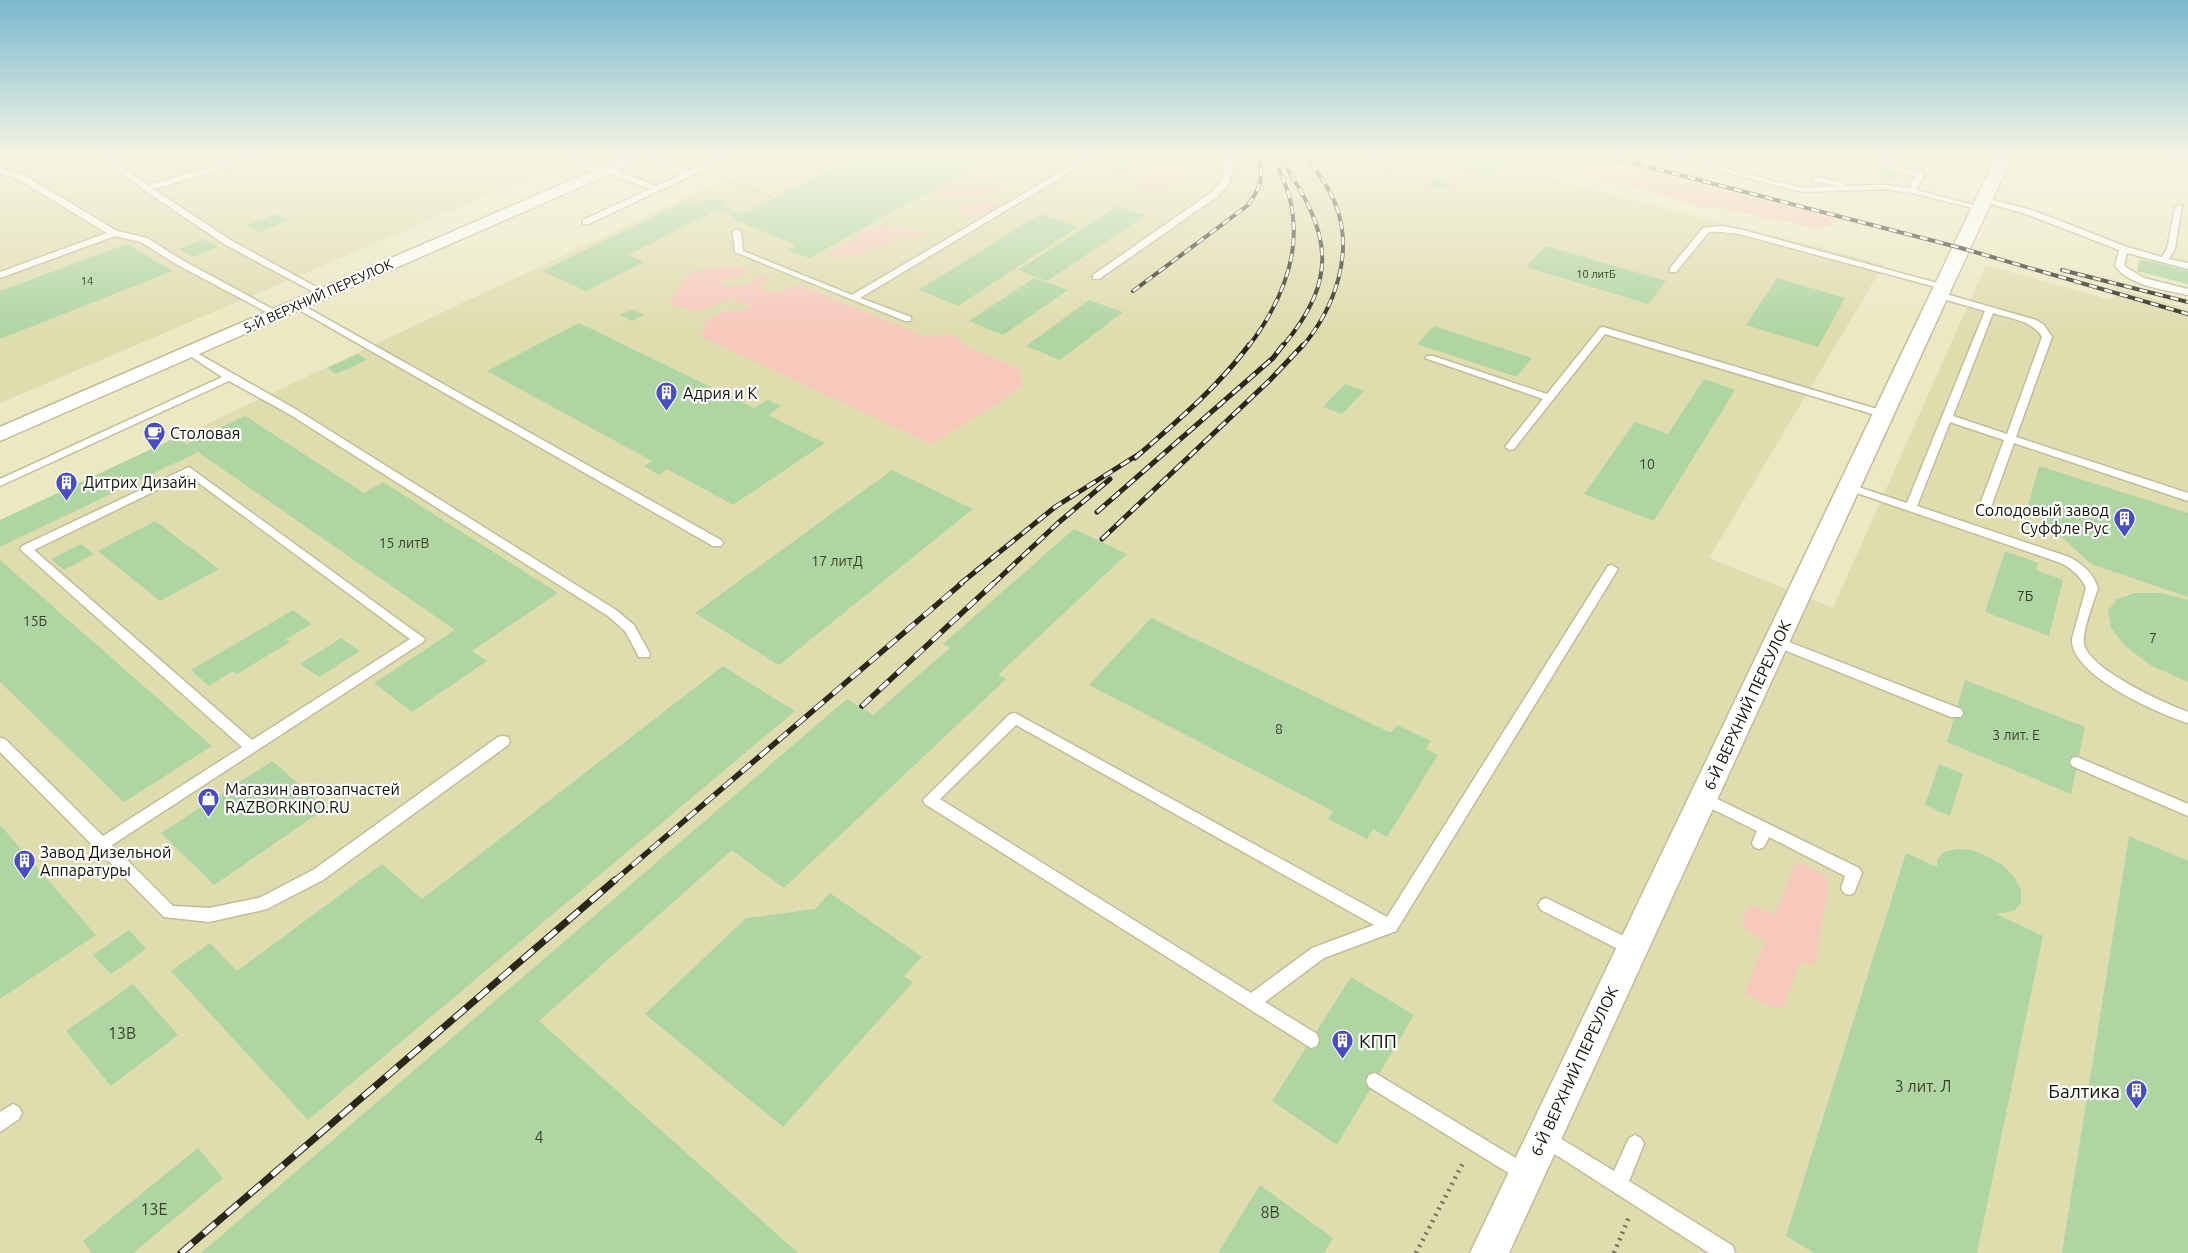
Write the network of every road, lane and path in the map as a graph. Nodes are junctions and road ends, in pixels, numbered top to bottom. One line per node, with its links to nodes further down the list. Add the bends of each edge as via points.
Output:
1 (85, 215): 12 (lane)
2 (188, 215): 21 (lane, via 229,243)
3 (503, 215): 21 (street, 5-Й ВЕРХНИЙ ПЕРЕУЛОК)
4 (600, 215): 10 (lane)
5 (992, 215): 22 (lane)
6 (1183, 215): 18 (lane)
7 (1977, 215): 19 (street, 6-Й ВЕРХНИЙ ПЕРЕУЛОК)
8 (2039, 215): 13 (lane)
9 (2177, 215): 14 (lane, via 2171,249)
10 (586, 222)
11 (737, 232): 22 (lane, via 739,252)
12 (114, 233): 17 (lane); 25 (lane, via 144,240)
13 (2124, 249): 14 (lane); 20 (lane, via 2119,266 2122,271)
14 (2164, 260): 15 (lane)
15 (2188, 266)
16 (1673, 270): 19 (lane, via 1706,230 1721,229)
17 (0, 275)
18 (1096, 277)
19 (1941, 290): 24 (lane); 31 (street, 6-Й ВЕРХНИЙ ПЕРЕУЛОК)
20 (2188, 292)
21 (324, 294): 23 (street, 5-Й ВЕРХНИЙ ПЕРЕУЛОК)
22 (853, 298): 26 (lane)
23 (297, 305): 25 (street, 5-Й ВЕРХНИЙ ПЕРЕУЛОК); 41 (lane)
24 (1990, 310): 32 (lane); 34 (lane, via 2033,322 2047,337)
25 (278, 314): 27 (street, 5-Й ВЕРХНИЙ ПЕРЕУЛОК)
26 (908, 319)
27 (190, 352): 29 (lane); 33 (street, 5-Й ВЕРХНИЙ ПЕРЕУЛОК)
28 (1430, 358): 30 (lane)
29 (229, 377): 36 (lane); 44 (lane, via 293,412 612,613 630,628)
30 (1550, 398): 31 (lane, via 1603,330); 35 (lane)
31 (1883, 414): 37 (street, 6-Й ВЕРХНИЙ ПЕРЕУЛОК)
32 (1948, 418): 34 (lane); 39 (lane)
33 (0, 435)
34 (2011, 440): 38 (lane); 40 (lane)
35 (1510, 447)
36 (0, 484)
37 (1849, 486): 39 (lane); 43 (street, 6-Й ВЕРХНИЙ ПЕРЕУЛОК)
38 (2188, 497)
39 (1911, 507): 46 (lane, via 2075,565 2090,580 2092,588 2078,643 2082,652 2114,682)
40 (1984, 510)
41 (716, 543)
42 (1612, 569): 56 (lane)
43 (1776, 642): 45 (lane); 51 (street, 6-Й ВЕРХНИЙ ПЕРЕУЛОК)
44 (644, 654)
45 (1956, 713)
46 (2188, 718)
47 (503, 740): 53 (lane, via 318,875 262,904 209,915 169,912)
48 (0, 743): 53 (lane)
49 (252, 748): 49 (lane, via 245,741 26,549 188,470 419,640); 53 (lane)
50 (2077, 762): 52 (lane)
51 (1703, 798): 54 (lane, via 1762,836 1854,873); 57 (street, 6-Й ВЕРХНИЙ ПЕРЕУЛОК)
52 (2188, 810)
53 (102, 844)
54 (1849, 888)
55 (1546, 905): 57 (lane)
56 (1390, 926): 58 (lane, via 1318,953); 58 (lane, via 1015,718 930,800)
57 (1632, 948): 61 (street, 6-Й ВЕРХНИЙ ПЕРЕУЛОК)
58 (1252, 1002): 59 (lane)
59 (1311, 1040)
60 (1375, 1080): 62 (lane)
61 (1544, 1137): 64 (street, 6-Й ВЕРХНИЙ ПЕРЕУЛОК); 65 (lane)
62 (1474, 1142): 64 (lane); 67 (path)
63 (1635, 1144): 65 (lane)
64 (1526, 1174): 68 (street, 6-Й ВЕРХНИЙ ПЕРЕУЛОК)
65 (1618, 1184): 66 (lane)
66 (1637, 1196): 69 (path); 70 (lane)
67 (1416, 1253)
68 (1489, 1253)
69 (1614, 1253)
70 (1726, 1253)

